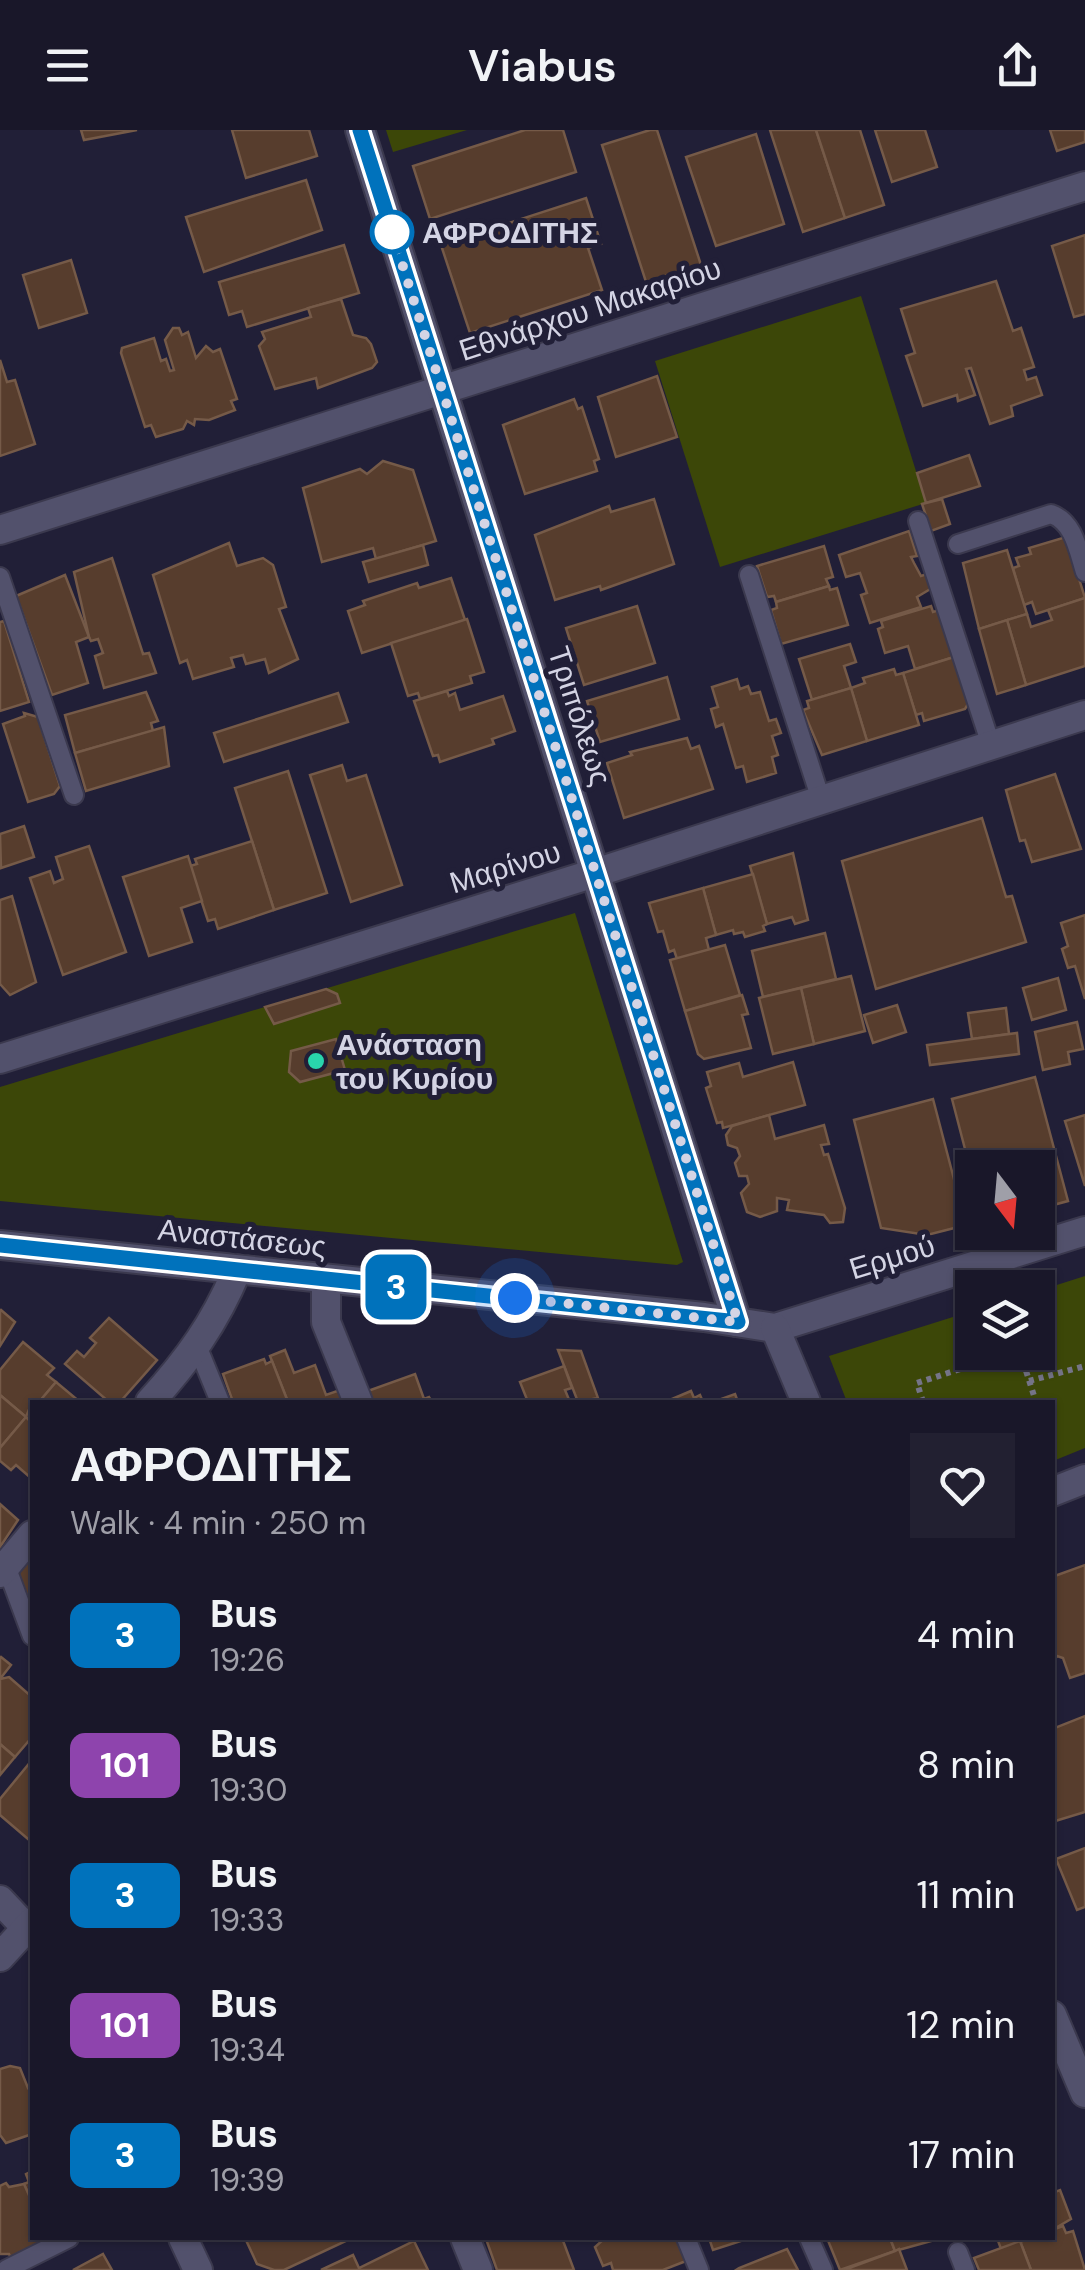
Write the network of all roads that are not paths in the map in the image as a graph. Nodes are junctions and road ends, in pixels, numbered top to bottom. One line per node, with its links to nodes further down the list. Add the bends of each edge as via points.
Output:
1 (360, 130): 3 (street, Τριπόλεως)
2 (1085, 186): 3 (street, Εθνάρχου Μακαρίου)
3 (442, 390): 5 (street, Εθνάρχου Μακαρίου); 14 (street, Τριπόλεως)
4 (918, 522): 11 (lane)
5 (0, 530)
6 (958, 544): 7 (lane, via 1051,514 1071,530)
7 (1085, 572)
8 (749, 575): 13 (lane)
9 (0, 578): 12 (lane)
10 (1085, 715): 11 (street, Μαρίνου)
11 (991, 745): 13 (street, Μαρίνου)
12 (74, 795)
13 (821, 800): 14 (street, Μαρίνου)
14 (595, 873): 15 (street, Μαρίνου); 20 (street, Τριπόλεως)
15 (0, 1058)
16 (1085, 1231): 21 (street, Ερμού)
17 (0, 1245): 18 (street, Αναστάσεως)
18 (237, 1270): 19 (street, Αναστάσεως); 22 (street)
19 (326, 1280): 20 (street, Αναστάσεως); 25 (street, via 326,1322)
20 (738, 1322): 21 (street, Αναστάσεως)
21 (775, 1328): 26 (street)
22 (198, 1348): 23 (street); 24 (lane)
23 (152, 1400)
24 (219, 1400)
25 (357, 1400)
26 (805, 1400)
27 (1085, 1479): 28 (street)
28 (1055, 1491)
29 (30, 1538): 30 (street)
30 (3, 1569): 31 (lane)
31 (30, 1631)
32 (0, 1900): 33 (street)
33 (30, 1926)
34 (30, 1928): 35 (street)
35 (0, 1957)
36 (1055, 2029): 37 (street)
37 (1060, 2055): 38 (street)
38 (1085, 2093)
39 (65, 2240): 44 (lane)
40 (185, 2240): 45 (street)
41 (466, 2240): 46 (street)
42 (687, 2240): 47 (lane)
43 (810, 2240): 48 (lane)
44 (7, 2269)
45 (198, 2270)
46 (478, 2270)
47 (699, 2270)
48 (822, 2270)

